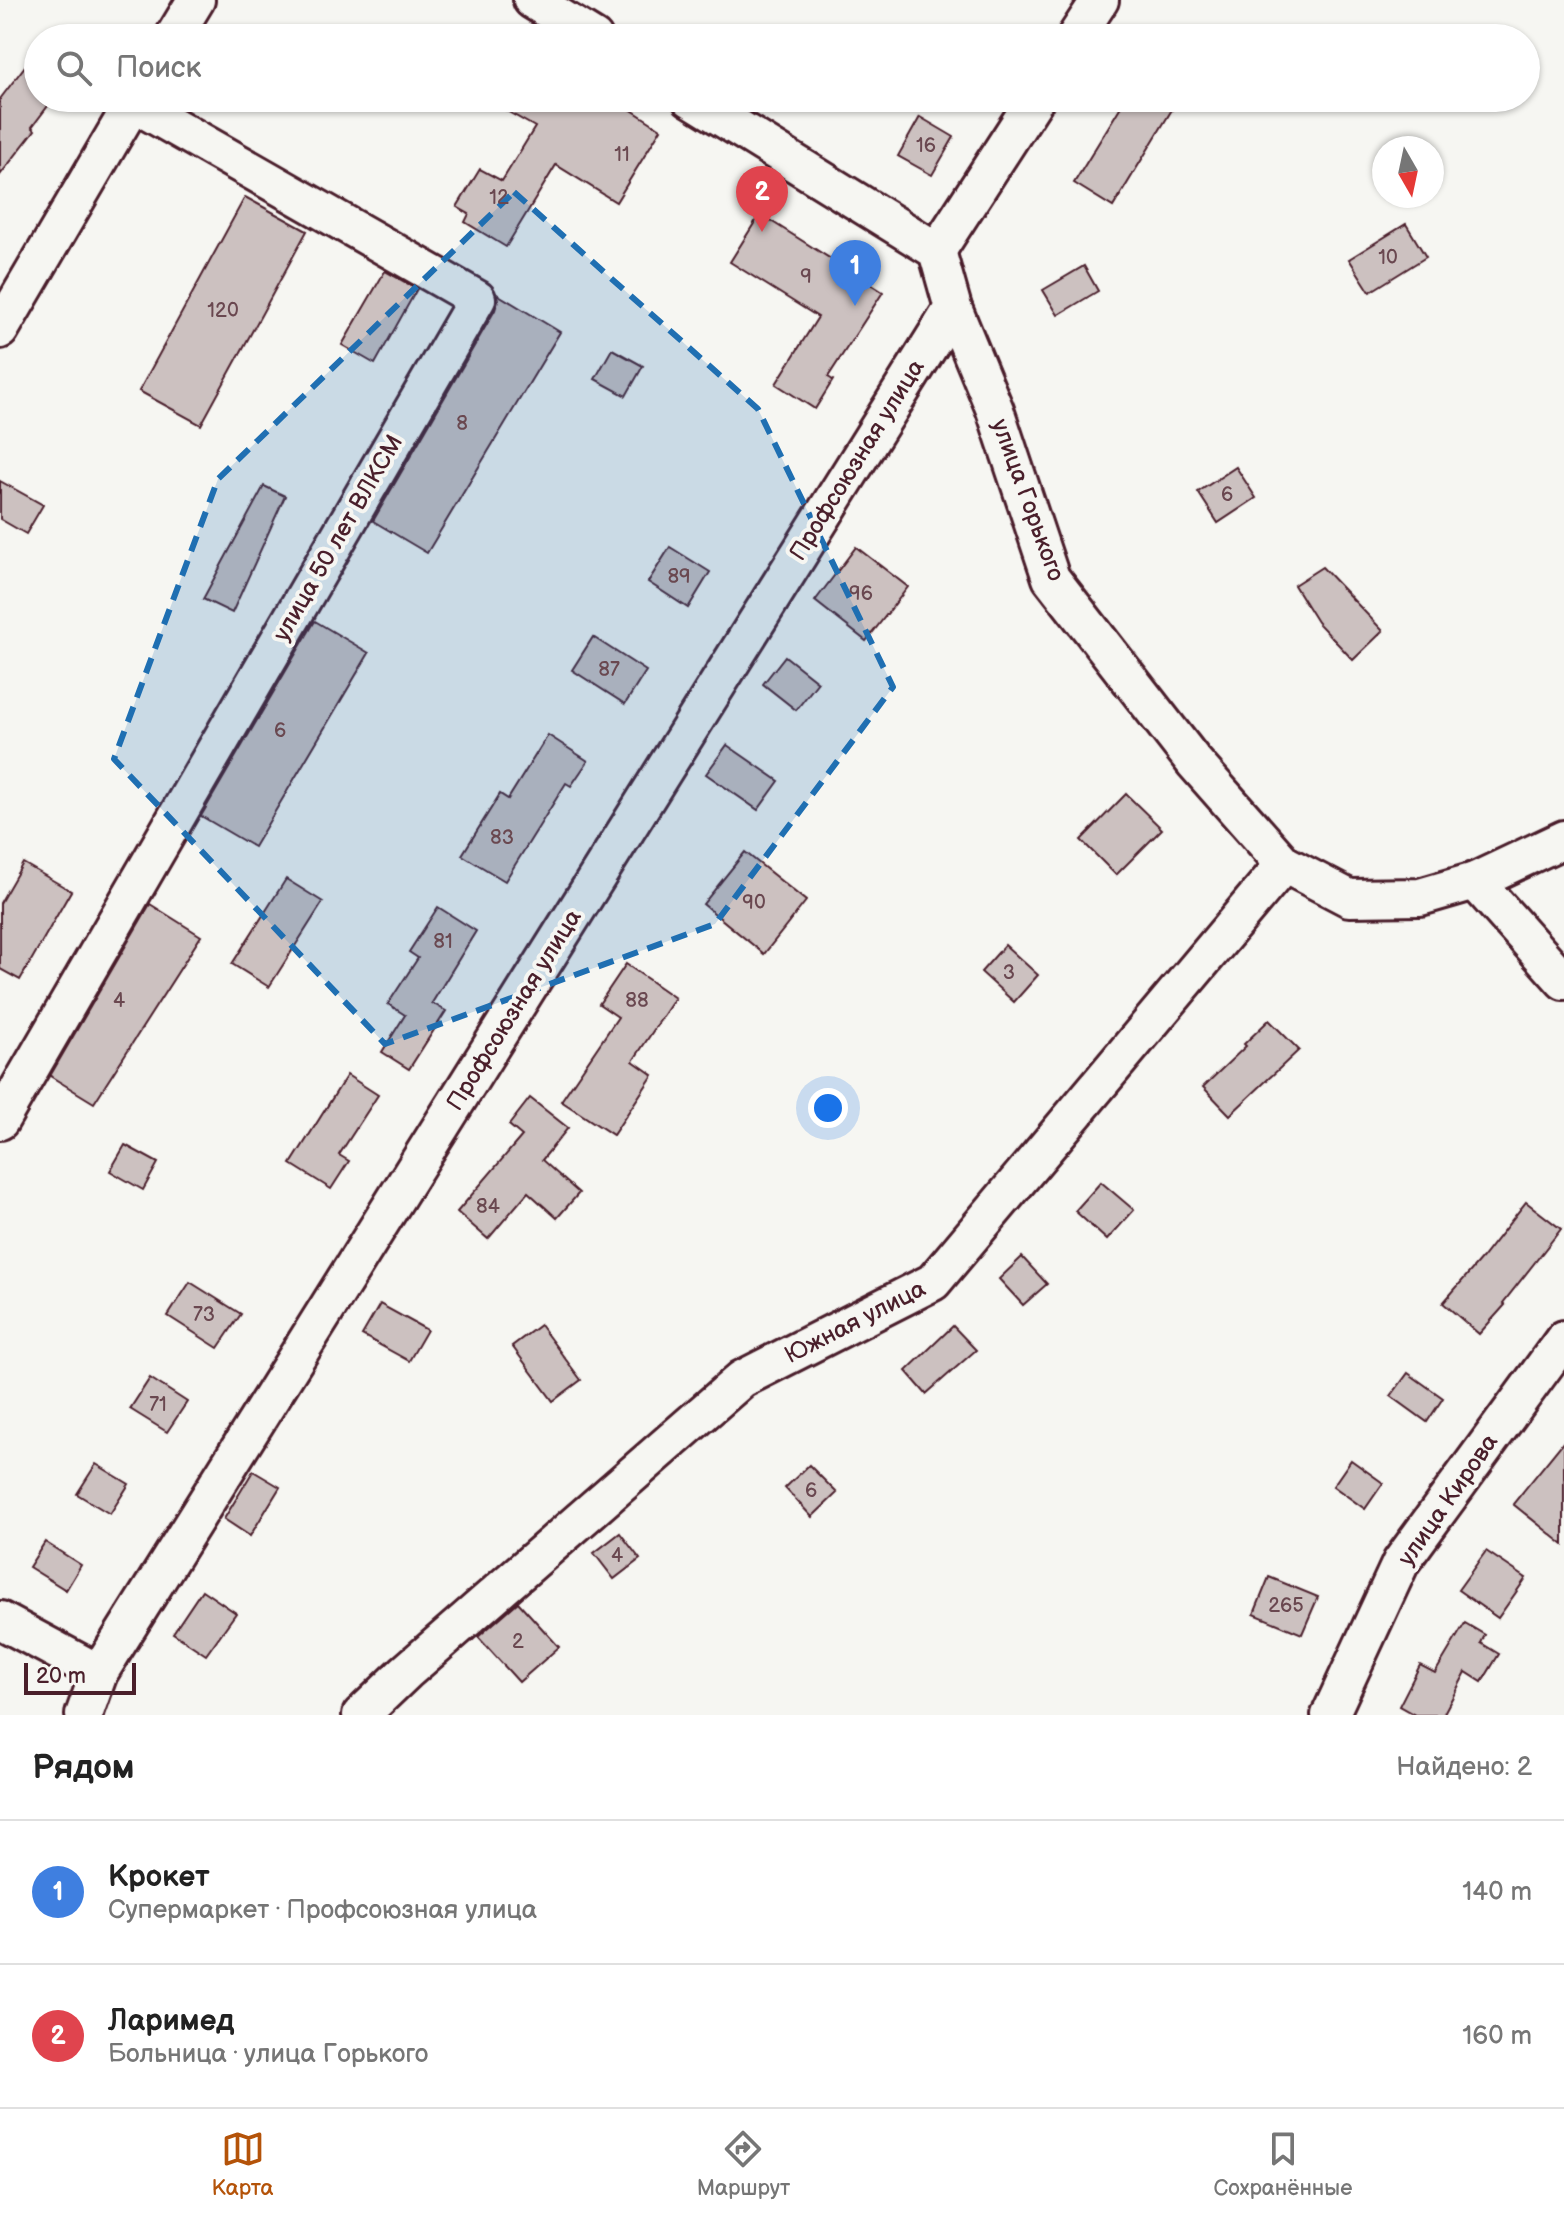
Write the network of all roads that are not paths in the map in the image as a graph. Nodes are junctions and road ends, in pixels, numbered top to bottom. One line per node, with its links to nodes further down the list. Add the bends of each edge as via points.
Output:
1 (196, 0): 4 (street)
2 (532, 0): 5 (street)
3 (1100, 0): 6 (street)
4 (181, 24)
5 (571, 24)
6 (1084, 24)
7 (128, 112): 13 (street)
8 (156, 112): 18 (street, улица 50 лет ВЛКСМ, via 477,299)
9 (713, 112): 11 (street)
10 (1027, 112): 11 (street)
11 (937, 251): 12 (street, улица Горького)
12 (953, 308): 15 (street, улица Горького, via 995,410 1051,578 1194,762); 21 (street, Профсоюзная улица)
13 (0, 330)
14 (1564, 839): 16 (street)
15 (1284, 864): 16 (street, улица Горького, via 1349,898 1420,897); 23 (street, Южная улица, via 933,1282 742,1379)
16 (1475, 881): 17 (street)
17 (1564, 981)
18 (0, 1121)
19 (1564, 1339): 24 (street, улица Кирова, via 1401,1562)
20 (0, 1620): 21 (street)
21 (99, 1673): 22 (street, Профсоюзная улица)
22 (84, 1715)
23 (361, 1715)
24 (1330, 1715)

